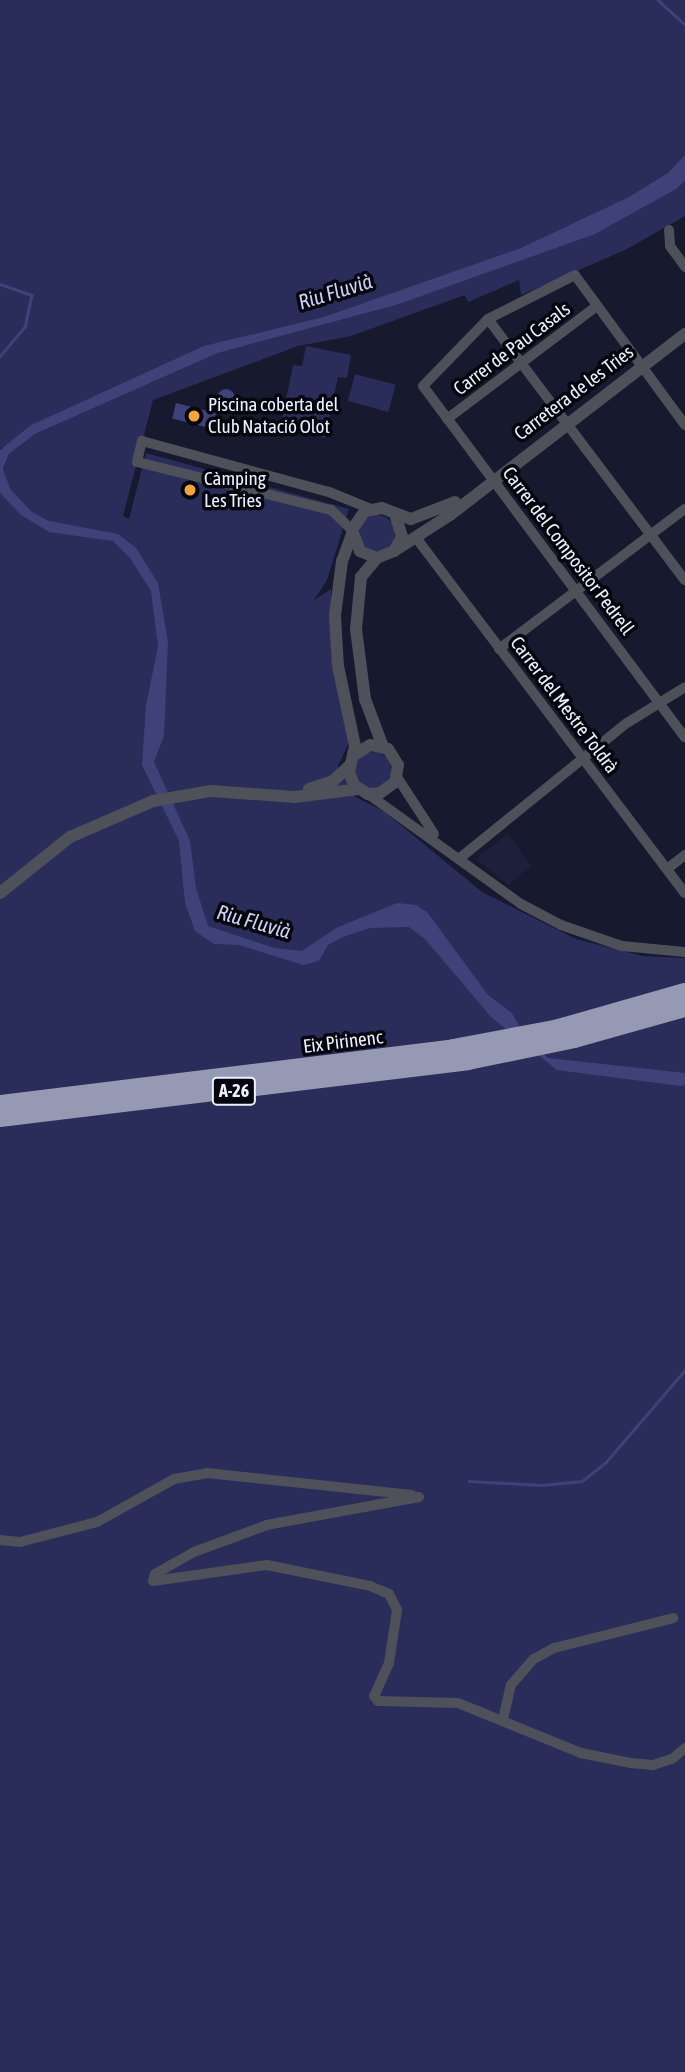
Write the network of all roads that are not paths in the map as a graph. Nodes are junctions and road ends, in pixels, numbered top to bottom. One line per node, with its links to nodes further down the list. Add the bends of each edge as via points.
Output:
1 (669, 230): 2 (street, via 670,246)
2 (685, 267)
3 (597, 306): 4 (street, via 575,275); 6 (street, Carrer de Pau Casals); 7 (street)
4 (488, 318): 6 (street); 8 (street, Carrer del Compositor Pedrell, via 423,386)
5 (685, 334): 7 (street, Carretera de les Tries)
6 (521, 362): 8 (street, Carrer de Pau Casals); 9 (street)
7 (641, 367): 9 (street, Carretera de les Tries); 10 (street)
8 (447, 419): 11 (street, Carrer del Compositor Pedrell)
9 (567, 423): 11 (street, Carretera de les Tries); 16 (street)
10 (685, 425)
11 (489, 481): 14 (street, Carretera de les Tries, via 479,483 446,509 411,519); 17 (street, Carretera de les Tries); 21 (street, Carrer del Compositor Pedrell)
12 (371, 509): 14 (street, via 382,508); 15 (street, via 356,519); 15 (street, via 329,492 142,441 136,462 331,510)
13 (685, 509): 16 (street)
14 (396, 517): 18 (street, via 402,532)
15 (352, 532): 19 (street, via 360,551); 28 (street, via 342,561 335,616)
16 (651, 535): 20 (street); 21 (street)
17 (416, 539): 18 (street, Carretera de les Tries); 22 (street, Carrer del Mestre Toldrà)
18 (394, 551): 19 (street)
19 (377, 558): 26 (street, via 359,585 356,629 365,699)
20 (685, 580)
21 (576, 591): 22 (street); 24 (street, Carrer del Compositor Pedrell)
22 (499, 649): 27 (street, Carrer del Mestre Toldrà)
23 (685, 687): 24 (street)
24 (659, 703): 25 (street, Carrer del Compositor Pedrell); 27 (street)
25 (685, 737)
26 (383, 747): 28 (street, via 364,747); 29 (street, via 396,759)
27 (582, 758): 34 (street); 35 (street, Carrer del Mestre Toldrà)
28 (352, 760): 30 (street, via 351,779); 31 (street, via 320,787)
29 (397, 777): 30 (street, via 386,791); 32 (street)
30 (364, 792): 31 (street, via 295,797); 32 (street)
31 (265, 793): 37 (street, via 230,791 153,801 84,828 35,862)
32 (438, 840): 34 (street)
33 (685, 855): 35 (street)
34 (460, 858): 38 (street, via 521,904 580,933 643,950)
35 (667, 869): 36 (street, Carrer del Mestre Toldrà)
36 (685, 893)
37 (0, 894)
38 (685, 952)
39 (685, 992): 41 (highway, Eix Pirinenc / A-26)
40 (685, 1008): 41 (highway, Eix Pirinenc / A-26)
41 (587, 1028): 42 (highway, Eix Pirinenc / A-26); 43 (highway, Eix Pirinenc / A-26, via 468,1061)
42 (0, 1104)
43 (0, 1118)
44 (0, 1540): 46 (street, via 20,1542 97,1522 174,1479 207,1473 419,1497 267,1525 194,1552 155,1574 153,1581 267,1565 370,1586 389,1594 397,1610 390,1663 374,1696 378,1701 443,1700)
45 (673, 1618): 46 (street, via 554,1648 534,1659 511,1685)
46 (503, 1720): 47 (street, via 581,1753 630,1763 653,1765 672,1759)
47 (685, 1748)

